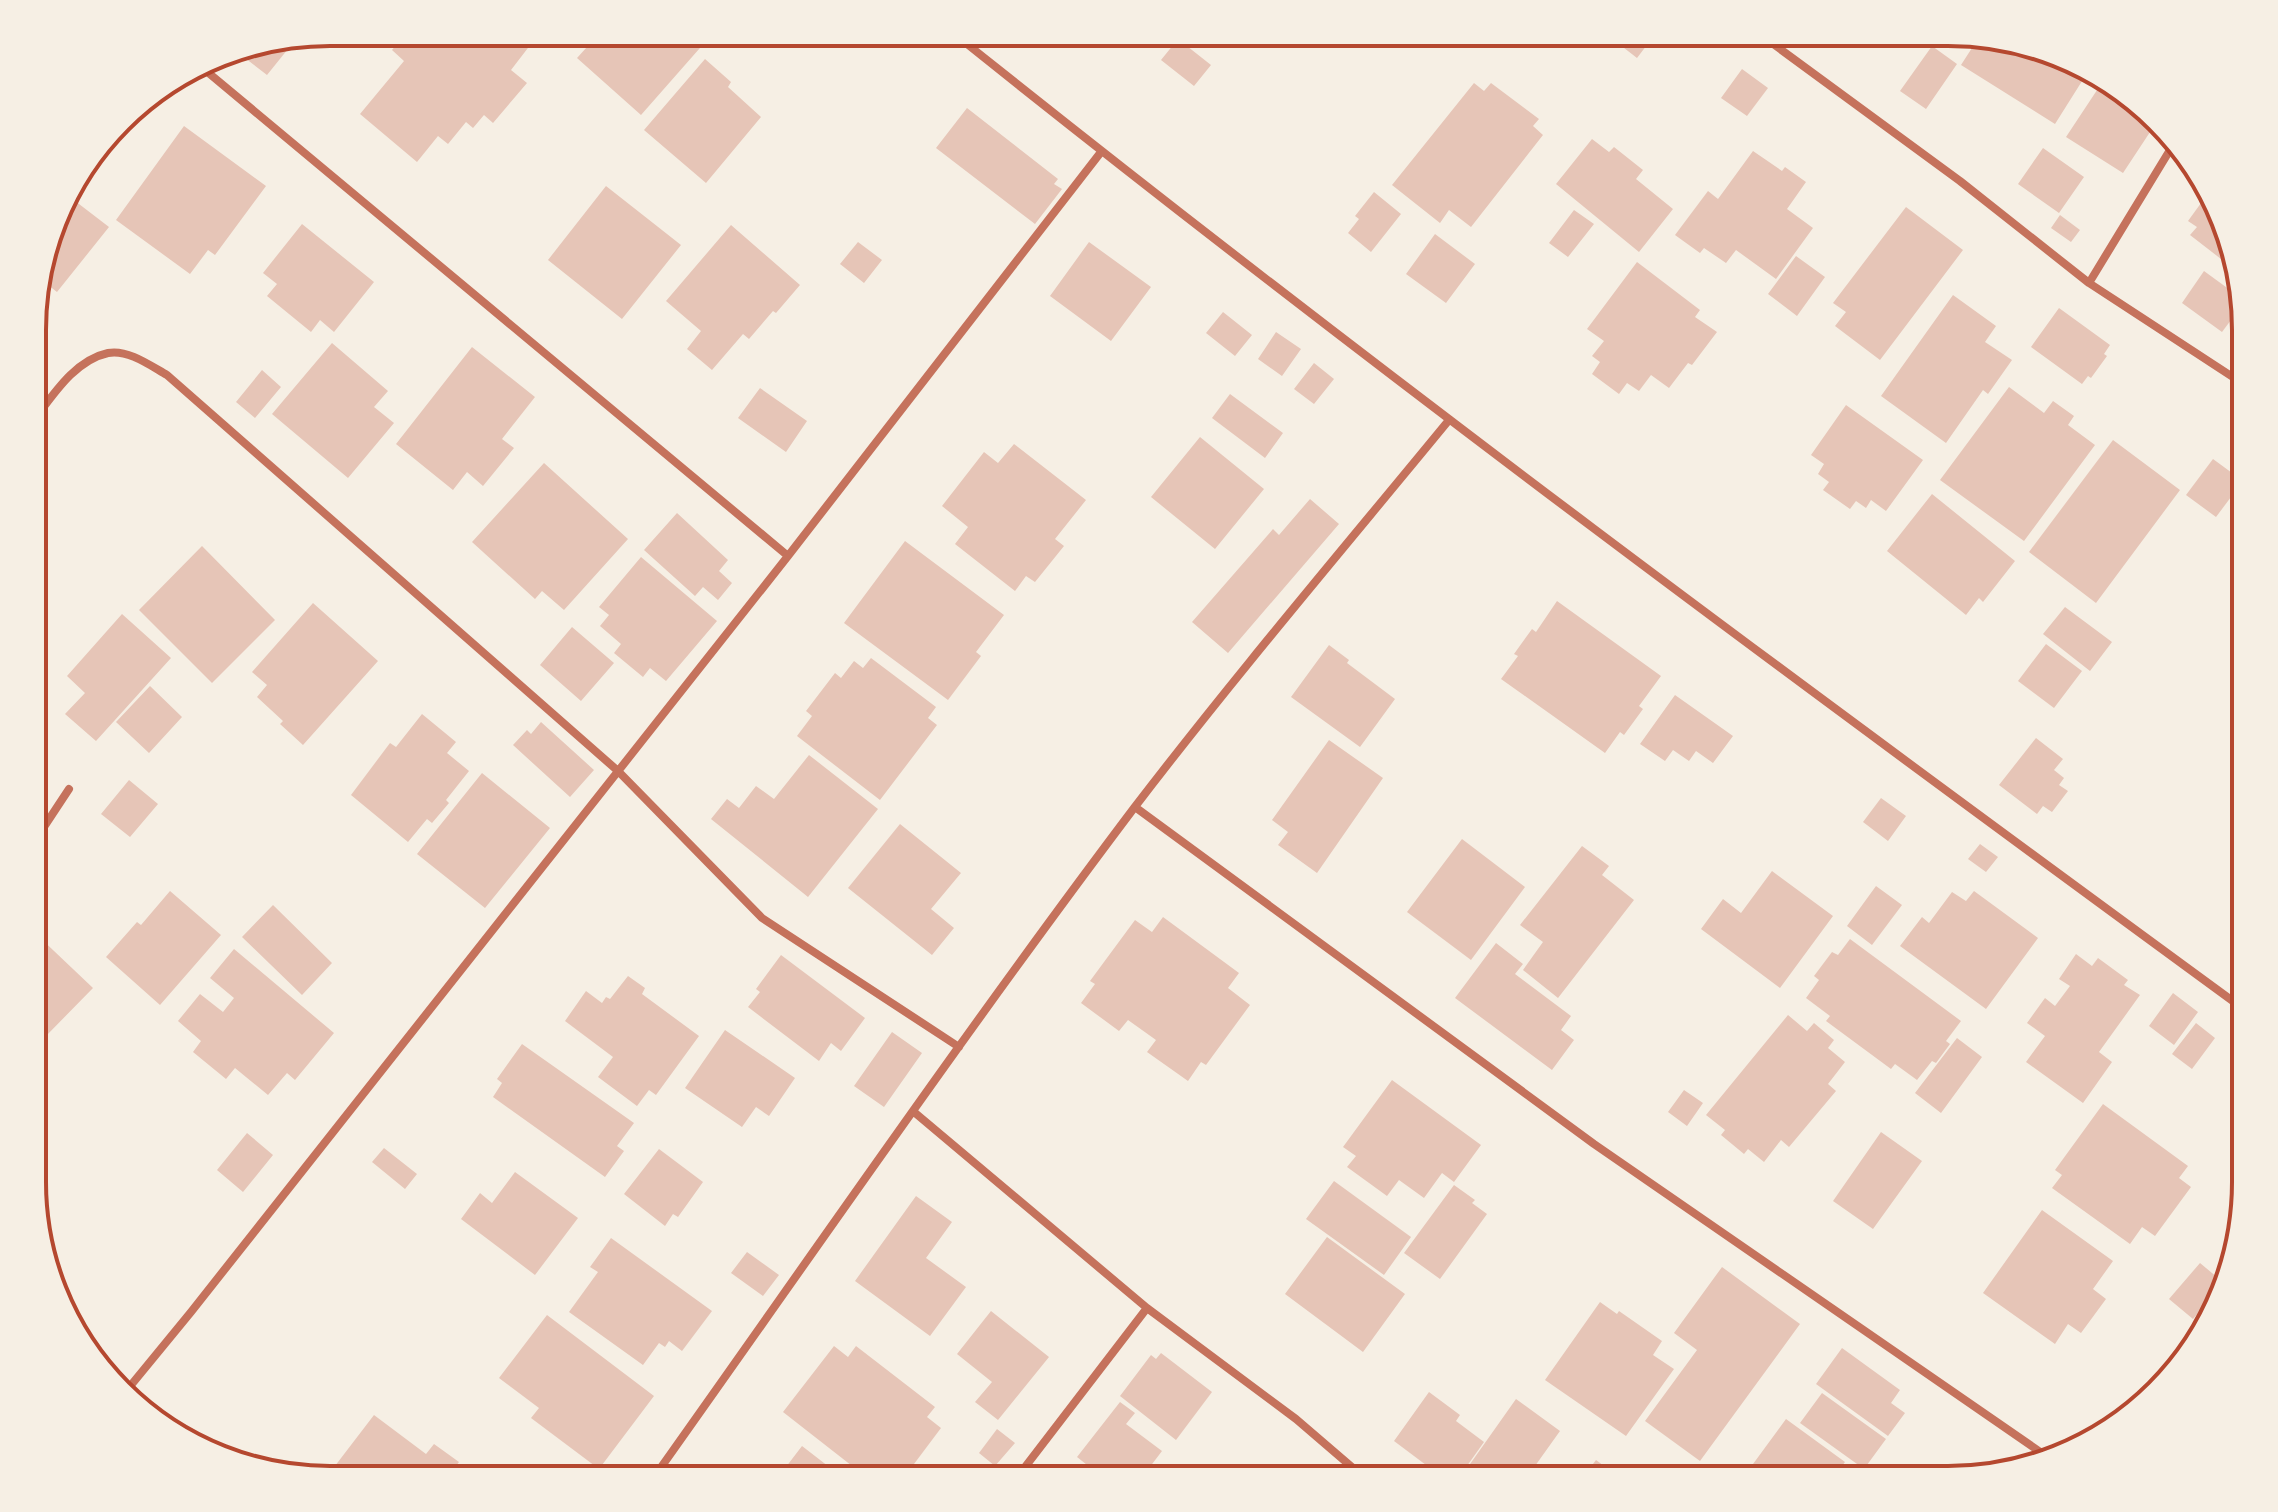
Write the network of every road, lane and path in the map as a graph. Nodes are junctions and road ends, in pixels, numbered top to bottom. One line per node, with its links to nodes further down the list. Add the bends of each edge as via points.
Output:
1 (969, 46): 4 (street)
2 (1776, 46): 6 (street)
3 (209, 73): 10 (street)
4 (1101, 152): 9 (street); 10 (street)
5 (2169, 152): 6 (street)
6 (2089, 283): 7 (street)
7 (2231, 376)
8 (46, 404): 11 (street, via 84,365 110,353 140,359 167,375)
9 (1449, 420): 13 (street); 15 (street)
10 (788, 556): 11 (street)
11 (618, 771): 16 (street, via 762,918); 19 (street)
12 (69, 789): 14 (street)
13 (1135, 807): 16 (street); 20 (street, via 1594,1144)
14 (46, 824)
15 (2232, 1000)
16 (959, 1047): 17 (street)
17 (914, 1112): 18 (street); 21 (street)
18 (1147, 1308): 22 (street); 23 (street)
19 (131, 1385)
20 (2039, 1451)
21 (662, 1466)
22 (1026, 1466)
23 (1351, 1466)

